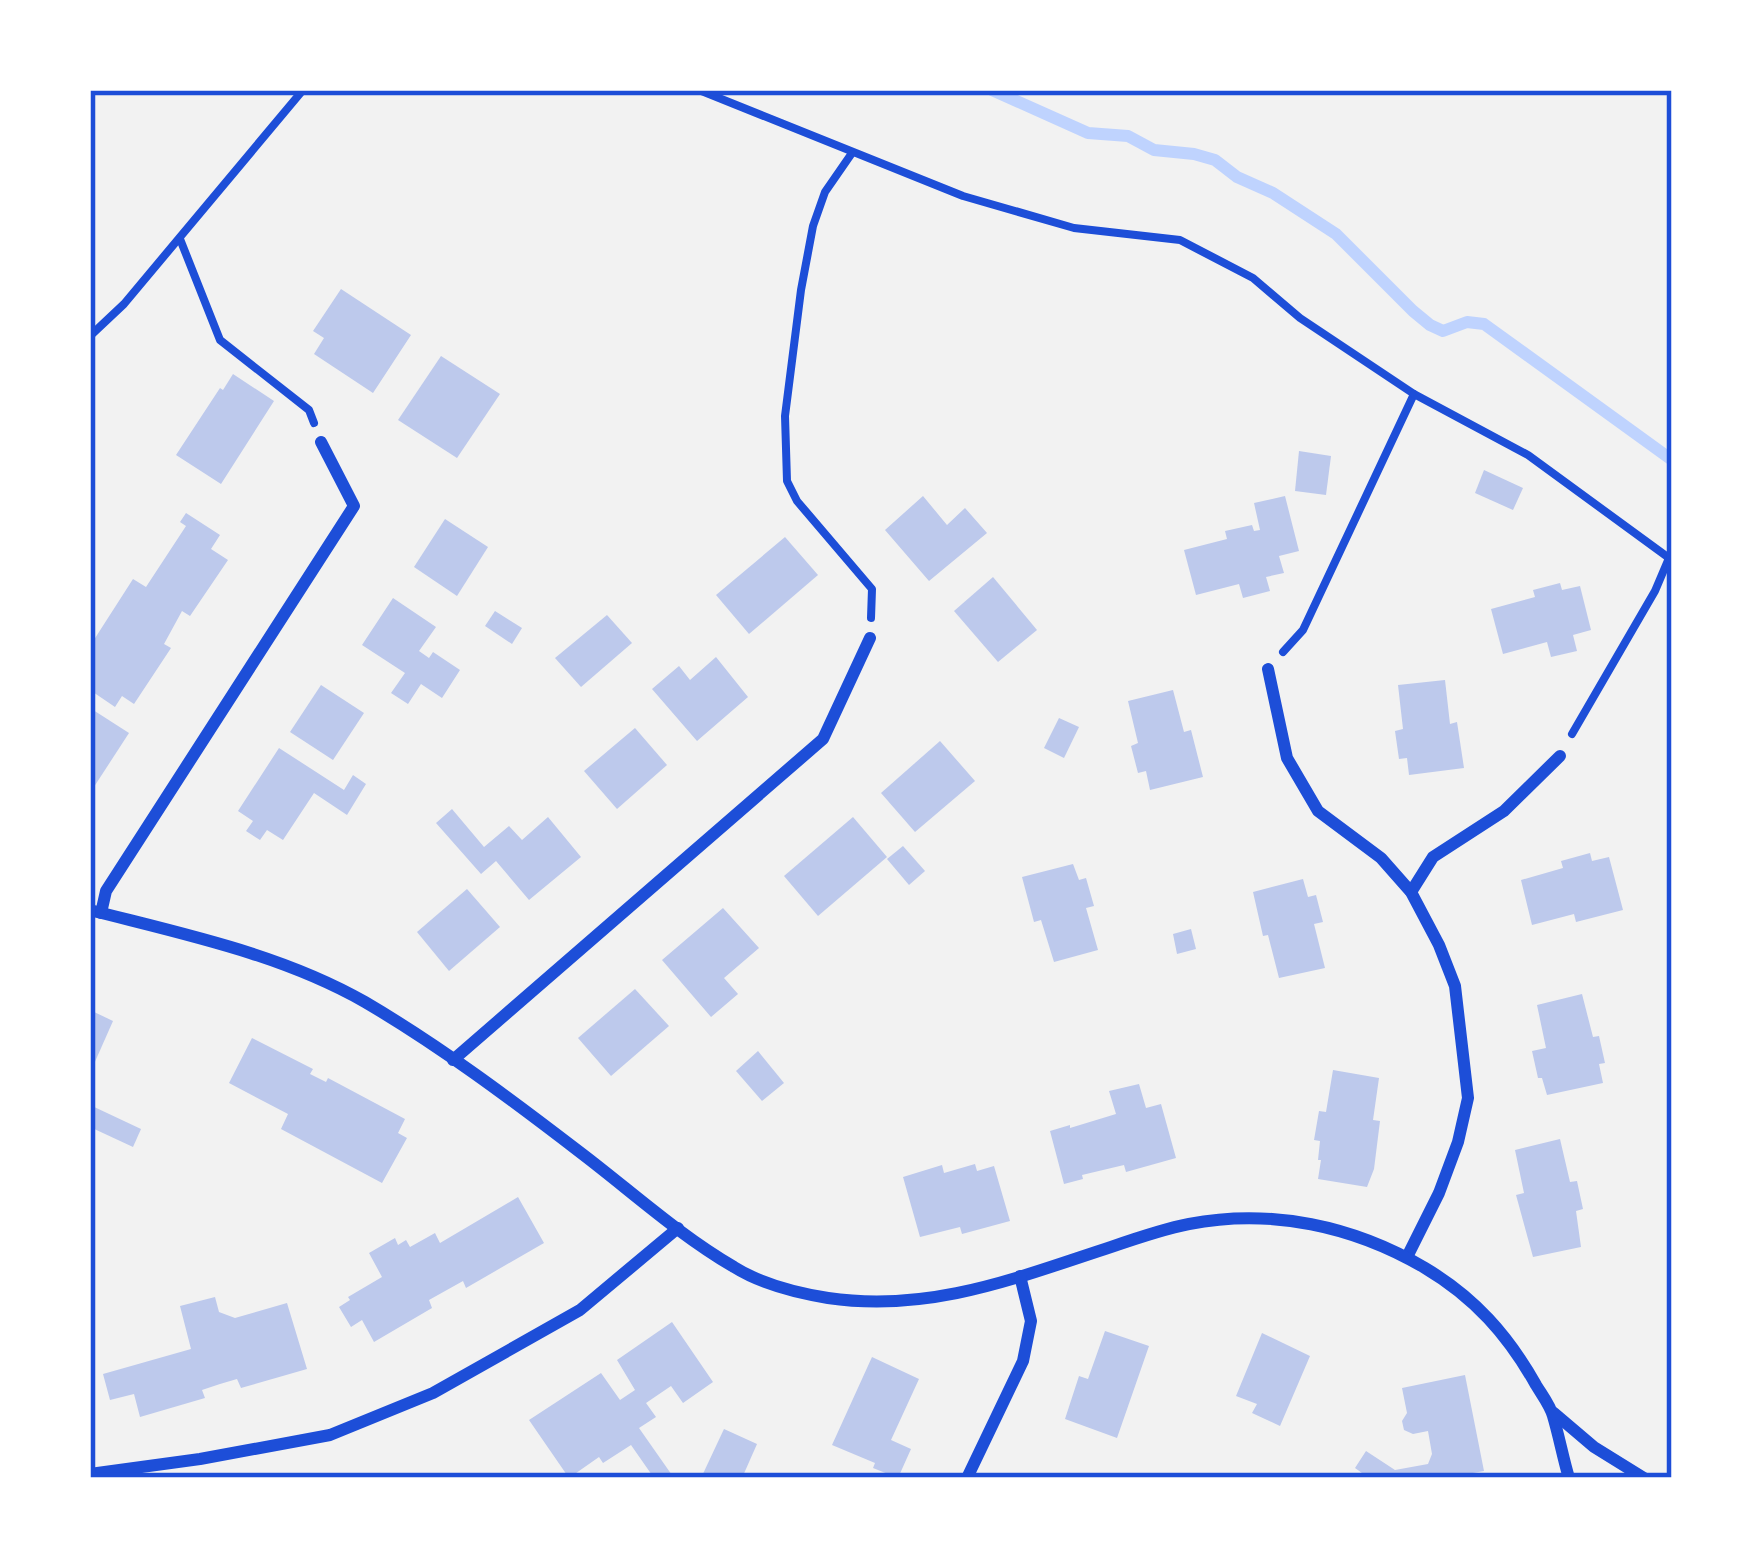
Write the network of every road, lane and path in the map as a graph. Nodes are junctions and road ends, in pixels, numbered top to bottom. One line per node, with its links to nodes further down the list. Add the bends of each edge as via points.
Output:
1 (303, 90): 4 (path)
2 (699, 90): 3 (path)
3 (853, 153): 6 (path, via 1074,227 1180,240 1253,278); 8 (path, via 813,226 785,416 787,481 872,589)
4 (180, 239): 5 (path); 7 (path, via 220,340 309,410)
5 (90, 336)
6 (1414, 394): 9 (path, via 1303,630); 10 (path, via 1528,455 1669,558)
7 (321, 442): 12 (street, via 354,506)
8 (870, 638): 13 (street, via 823,739)
9 (1268, 669): 11 (street, via 1287,758 1318,811)
10 (1560, 756): 11 (street, via 1504,811 1433,857)
11 (1411, 892): 15 (street, via 1455,986 1468,1098 1439,1193)
12 (96, 912): 13 (street, via 302,971)
13 (453, 1060): 14 (street)
14 (678, 1228): 16 (street, via 737,1270 826,1298 941,1298); 18 (street, via 580,1310 433,1393 330,1435)
15 (1407, 1257): 16 (street, via 1318,1225 1221,1219); 17 (street, via 1468,1296 1496,1325)
16 (1020, 1276): 19 (street, via 1031,1321 1023,1361)
17 (1552, 1413): 20 (street); 21 (street)
18 (90, 1474)
19 (967, 1478)
20 (1569, 1478)
21 (1644, 1478)

